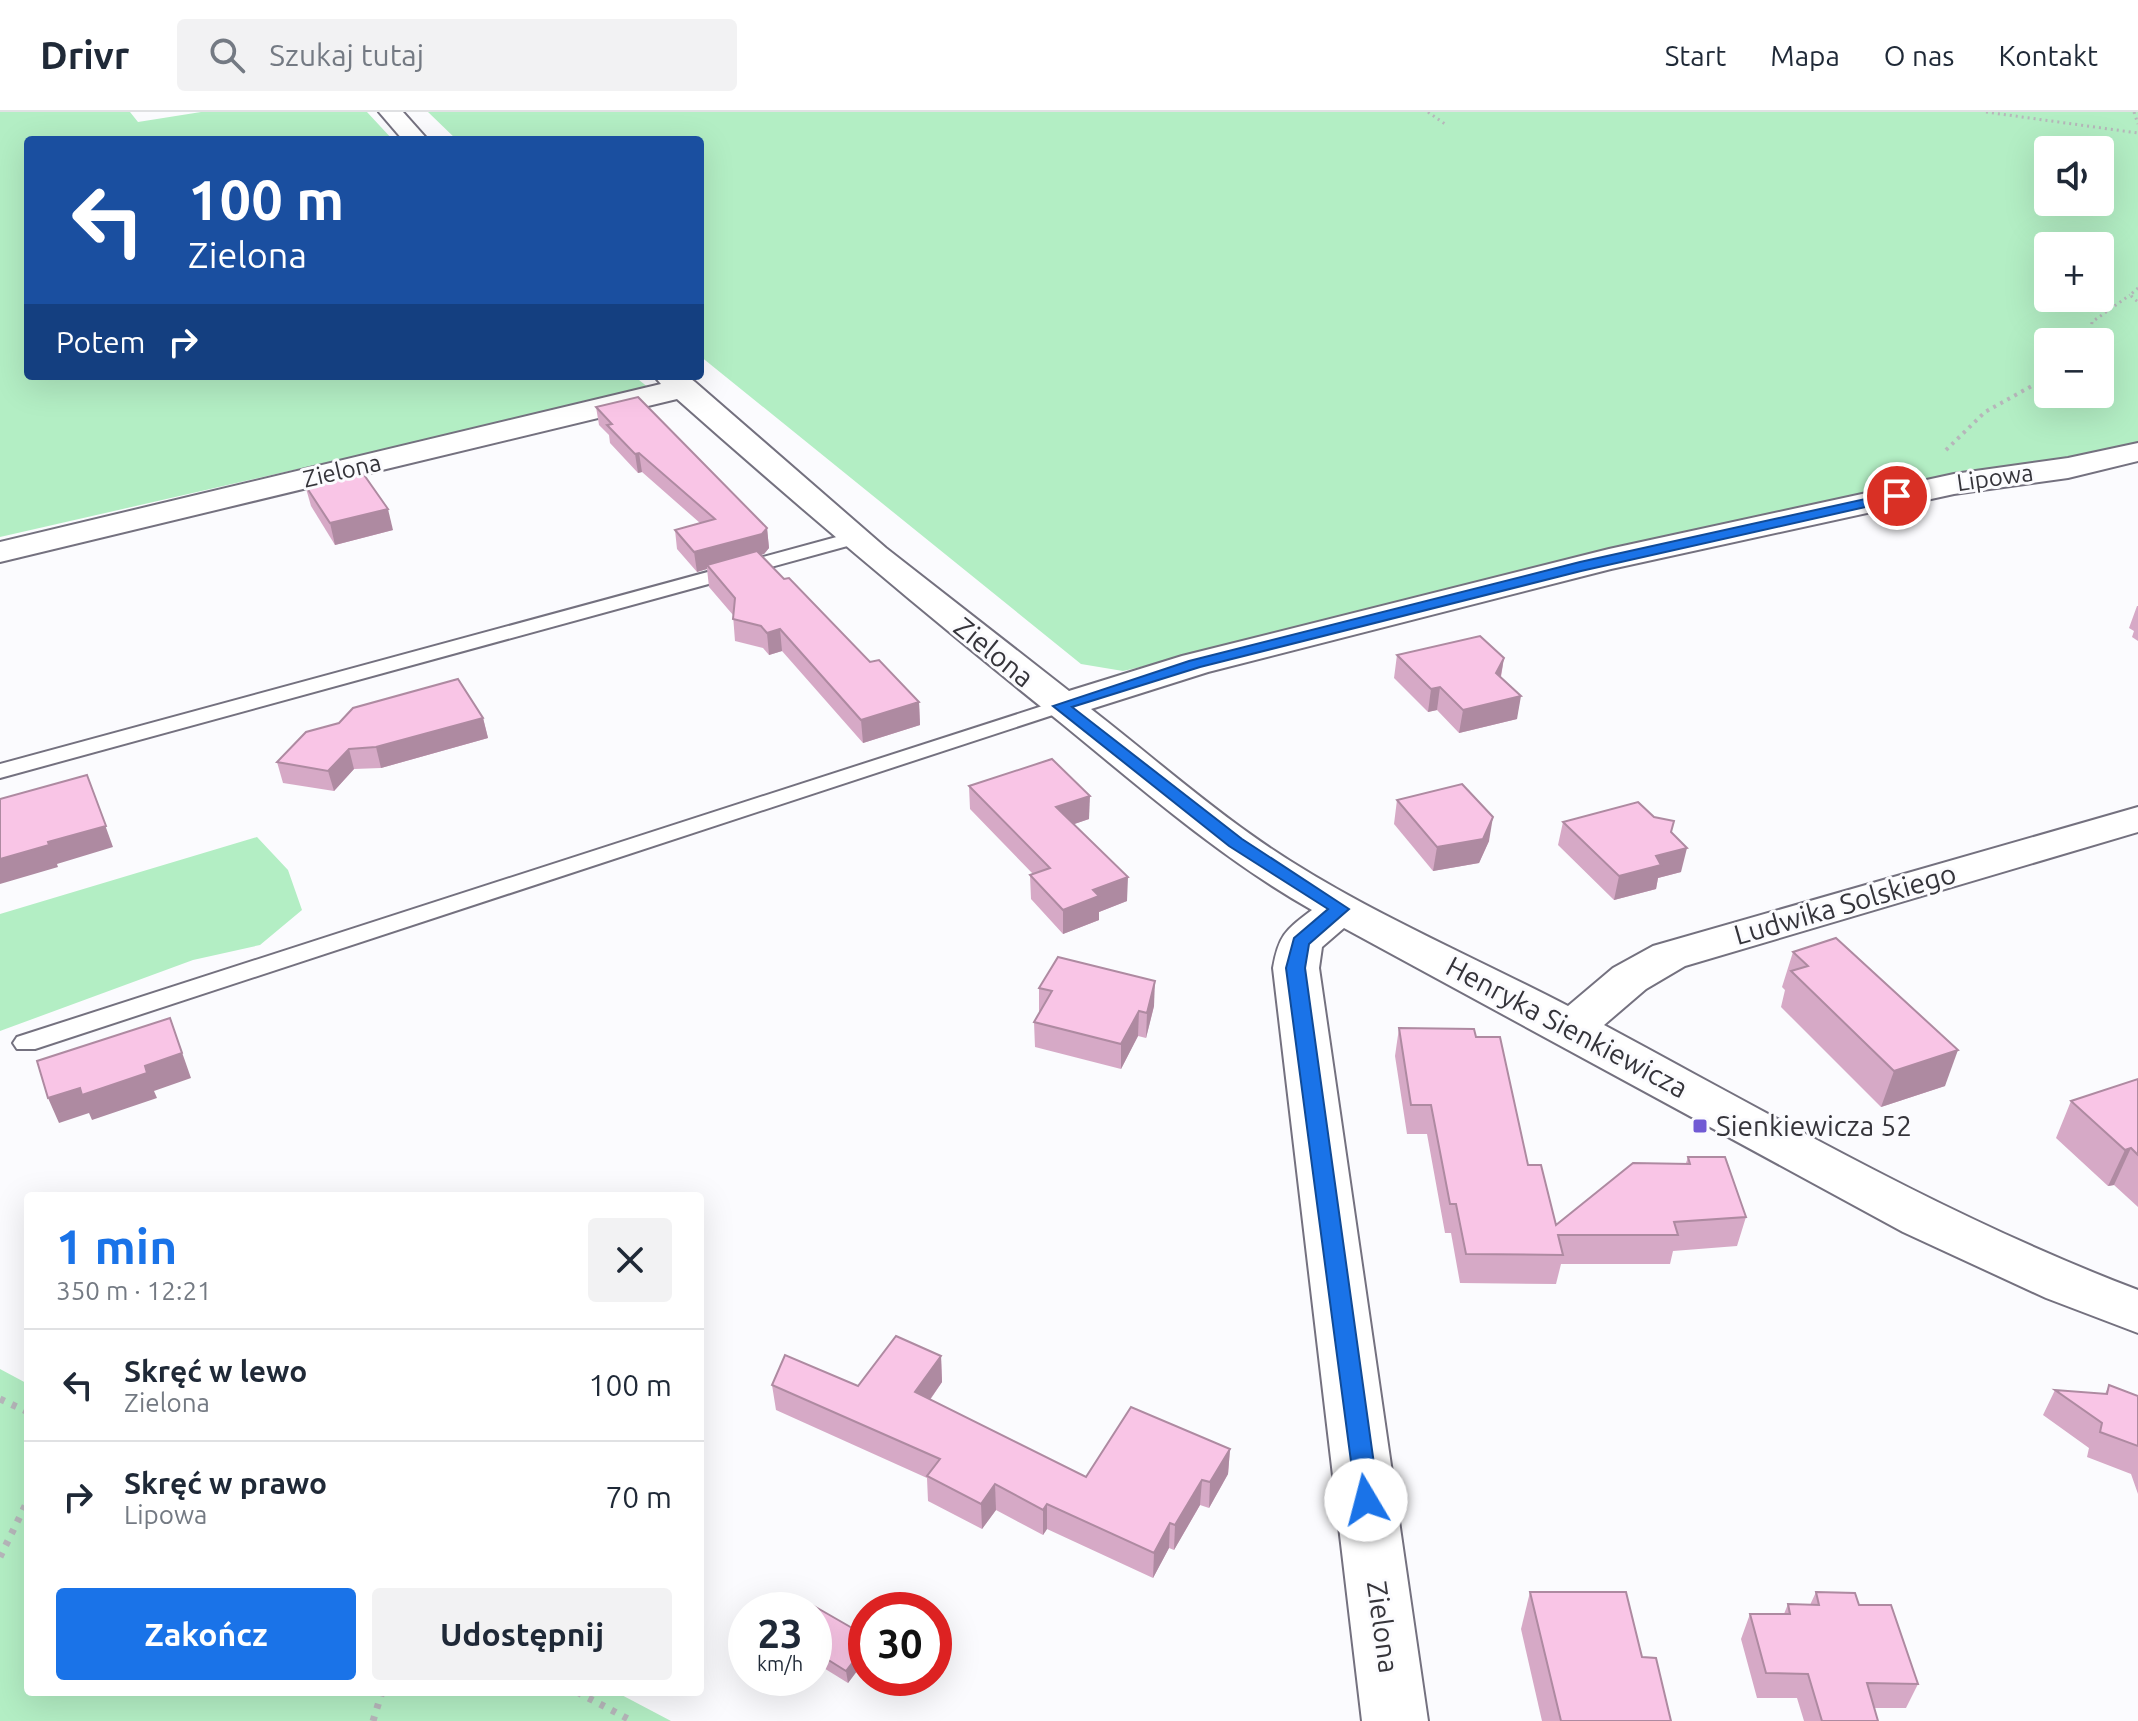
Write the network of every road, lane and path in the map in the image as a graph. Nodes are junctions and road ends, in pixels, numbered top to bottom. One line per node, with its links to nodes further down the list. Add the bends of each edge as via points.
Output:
1 (390, 112): 8 (street)
2 (1428, 112): 5 (path)
3 (1986, 112): 7 (path)
4 (2134, 112): 6 (path)
5 (1445, 124)
6 (2138, 124)
7 (2138, 133)
8 (412, 136)
9 (2138, 288): 10 (path)
10 (2130, 295): 11 (path); 12 (path, via 2092,322)
11 (2138, 302)
12 (2091, 328)
13 (676, 382): 17 (street, Zielona); 18 (street, Zielona)
14 (2034, 385): 16 (path, via 1985,412 1948,446 1945,453 1959,467)
15 (2138, 452): 16 (street, Lipowa)
16 (1954, 484): 19 (street, Lipowa, via 1594,563 1195,664)
17 (855, 538): 19 (street, Zielona); 20 (lane)
18 (0, 552)
19 (1061, 706): 22 (street, Zielona, via 1235,843); 24 (lane)
20 (0, 771)
21 (2138, 819): 23 (street, Ludwika Solskiego, via 1669,956 1612,990)
22 (1340, 909): 23 (street, Henryka Sienkiewicza); 34 (street, Zielona, via 1300,942 1296,968)
23 (1573, 1028): 25 (street, Henryka Sienkiewicza, via 1901,1209 2038,1273)
24 (26, 1043)
25 (2138, 1312)
26 (0, 1399): 27 (path)
27 (24, 1410)
28 (24, 1508): 29 (path)
29 (0, 1557)
30 (381, 1696): 32 (path)
31 (585, 1696): 33 (path)
32 (373, 1721)
33 (632, 1721)
34 (1395, 1721)

